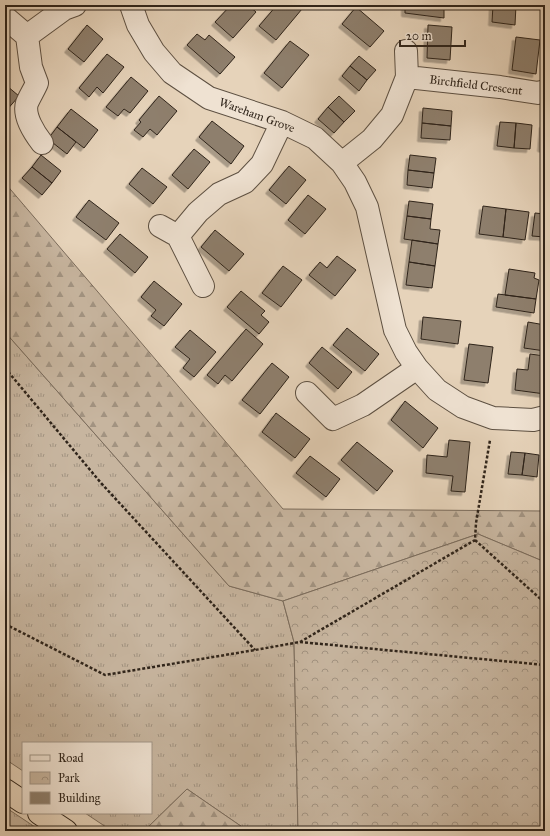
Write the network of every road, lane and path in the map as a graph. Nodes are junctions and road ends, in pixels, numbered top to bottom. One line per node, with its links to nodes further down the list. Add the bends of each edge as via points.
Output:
1 (75, 5): 4 (street, via 64,9)
2 (131, 5): 8 (street, Wareham Grove, via 138,25 154,52 172,73 209,98)
3 (7, 20): 4 (street)
4 (27, 36): 9 (street, via 31,67 38,83 27,105 29,123)
5 (406, 51): 6 (street)
6 (407, 77): 7 (street, Birchfield Crescent, via 500,87 538,94); 10 (street, via 392,116 372,139)
7 (545, 91)
8 (282, 122): 10 (street, Wareham Grove, via 314,138); 11 (street, via 262,164 245,182 219,194 169,231)
9 (42, 143)
10 (342, 163): 13 (street, Wareham Grove, via 367,207 395,330)
11 (203, 286)
12 (5, 368): 21 (path, via 101,483)
13 (417, 368): 14 (street, via 363,405 333,419); 16 (street, Wareham Grove, via 437,390 463,407)
14 (307, 393)
15 (545, 417): 16 (street, Wareham Grove, via 534,420)
16 (493, 418): 17 (path)
17 (475, 540): 18 (path); 20 (path)
18 (545, 604)
19 (5, 624): 21 (path, via 105,675)
20 (300, 642): 21 (path); 22 (path)
21 (255, 650)
22 (545, 665)
23 (5, 790): 24 (highway)
24 (22, 801)
25 (40, 814): 26 (highway)
26 (66, 831)

